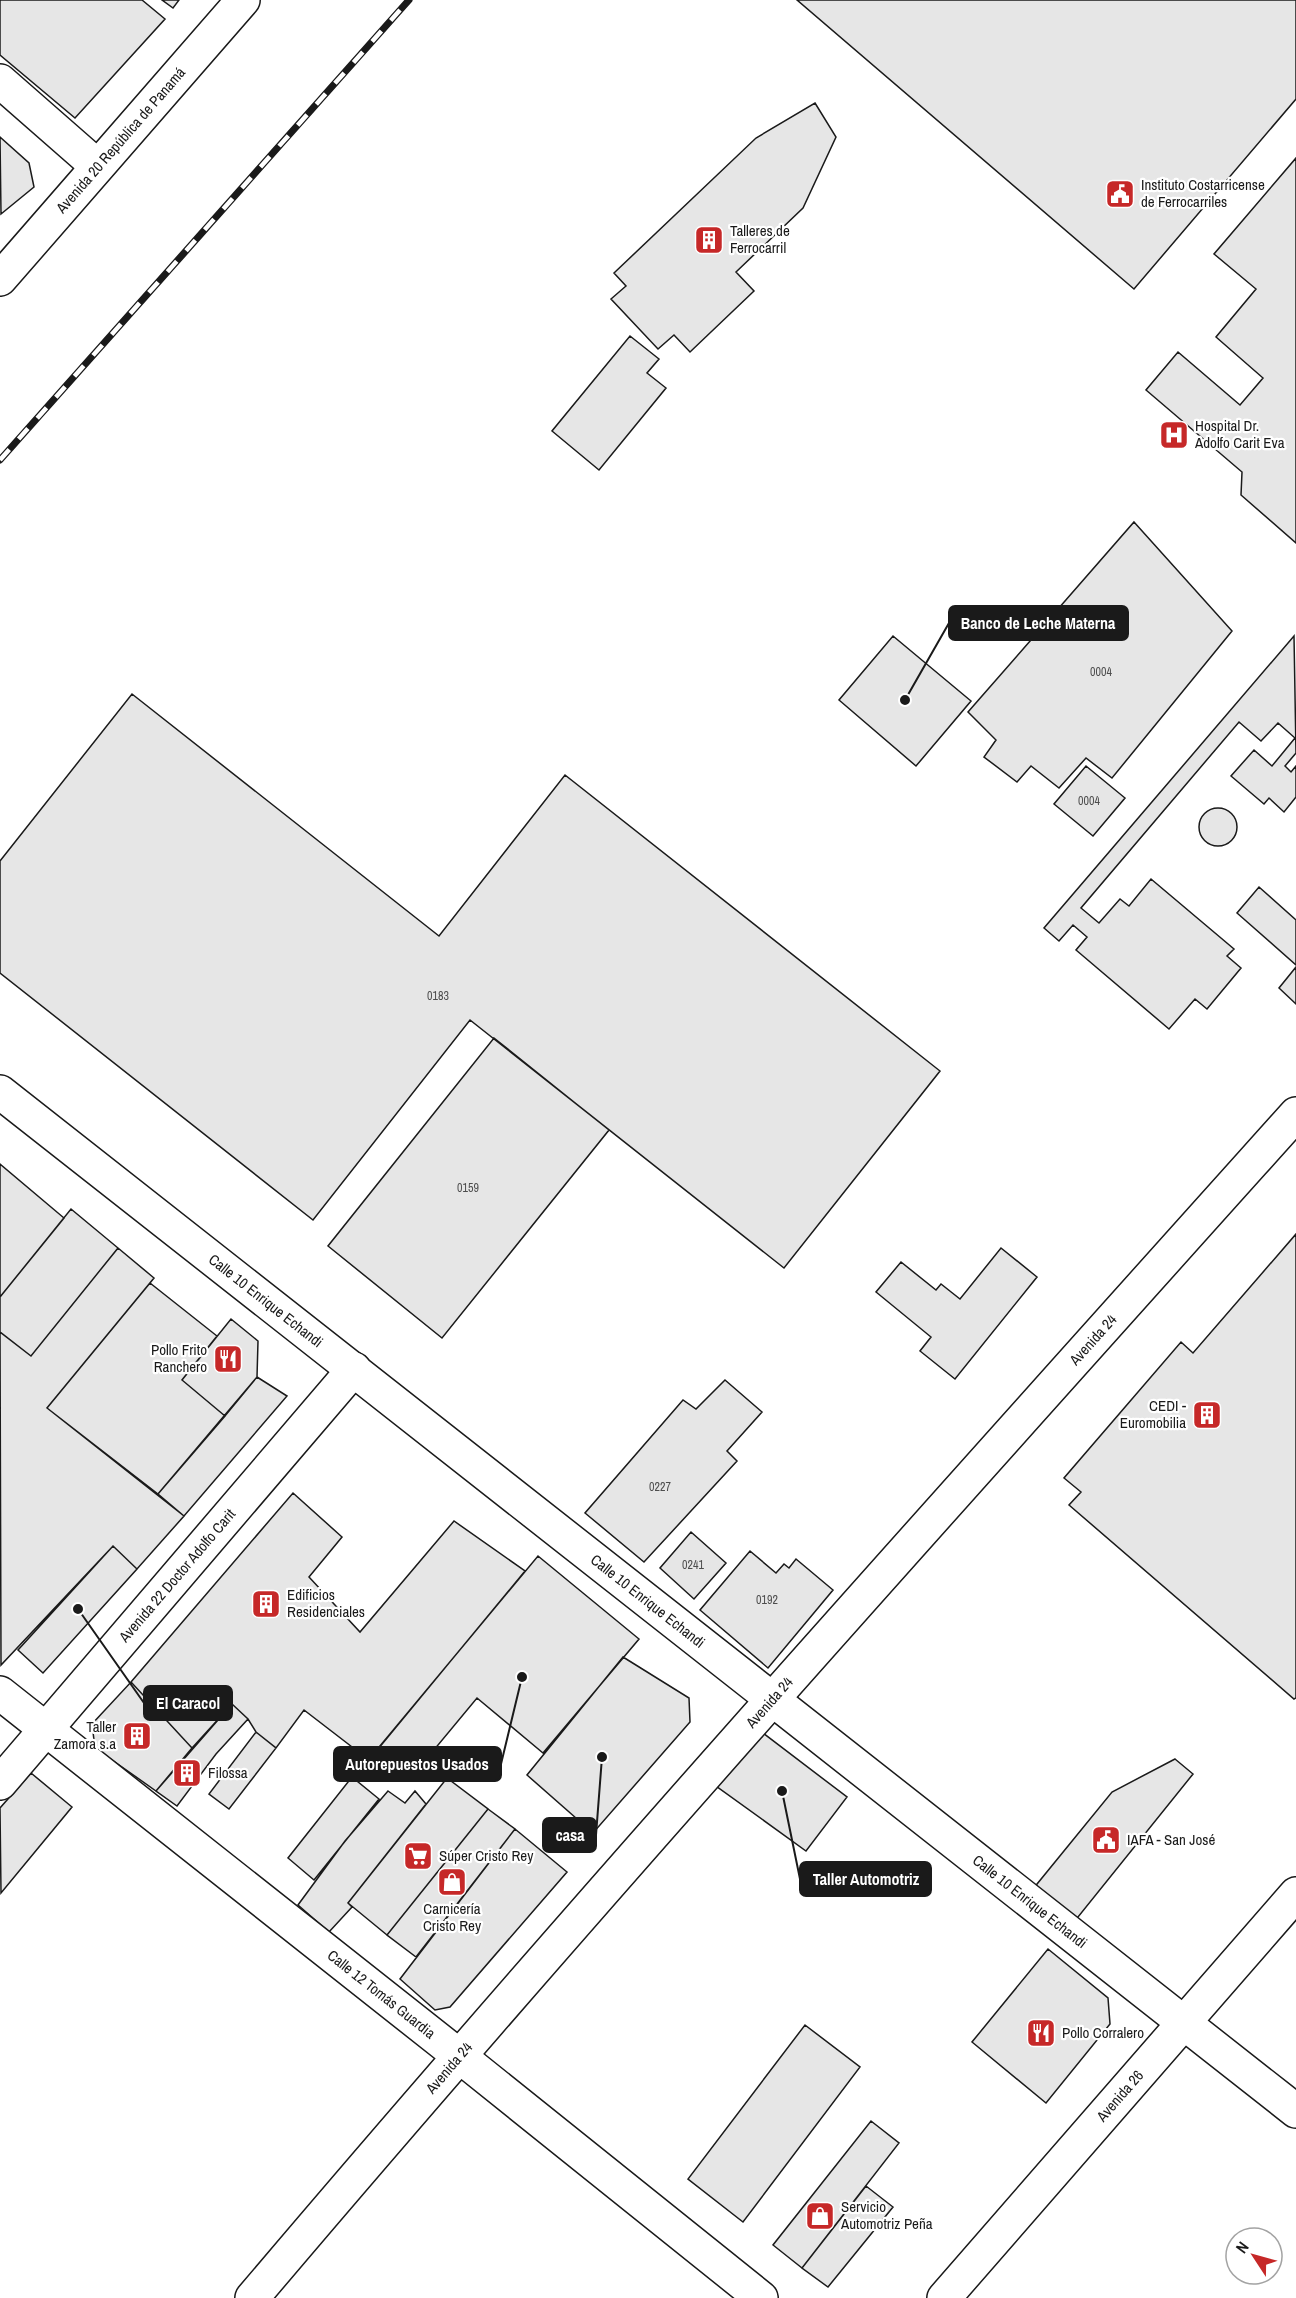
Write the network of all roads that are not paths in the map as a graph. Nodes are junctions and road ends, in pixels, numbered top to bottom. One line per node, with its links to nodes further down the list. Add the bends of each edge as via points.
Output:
1 (243, 0): 3 (street, Avenida 20 República de Panamá)
2 (0, 81): 3 (street)
3 (97, 166): 4 (street, Avenida 20 República de Panamá)
4 (0, 279)
5 (0, 1092): 7 (street, Calle 10 Enrique Echandi)
6 (1296, 1114): 9 (street, Avenida 24)
7 (354, 1369): 9 (street, Calle 10 Enrique Echandi); 10 (street, Avenida 22 Doctor Adolfo Carit)
8 (0, 1693): 10 (street, Calle 12 Tomás Guardia)
9 (771, 1698): 13 (street, Calle 10 Enrique Echandi); 14 (street, Avenida 24)
10 (46, 1729): 11 (street, Avenida 22 Doctor Adolfo Carit); 14 (street, Calle 12 Tomás Guardia)
11 (0, 1783)
12 (1296, 1894): 13 (street, Avenida 26)
13 (1185, 2024): 15 (street, Calle 10 Enrique Echandi); 18 (street, Avenida 26)
14 (458, 2055): 16 (street, Avenida 24); 17 (street, Calle 12 Tomás Guardia)
15 (1296, 2111)
16 (252, 2298)
17 (761, 2298)
18 (944, 2298)

